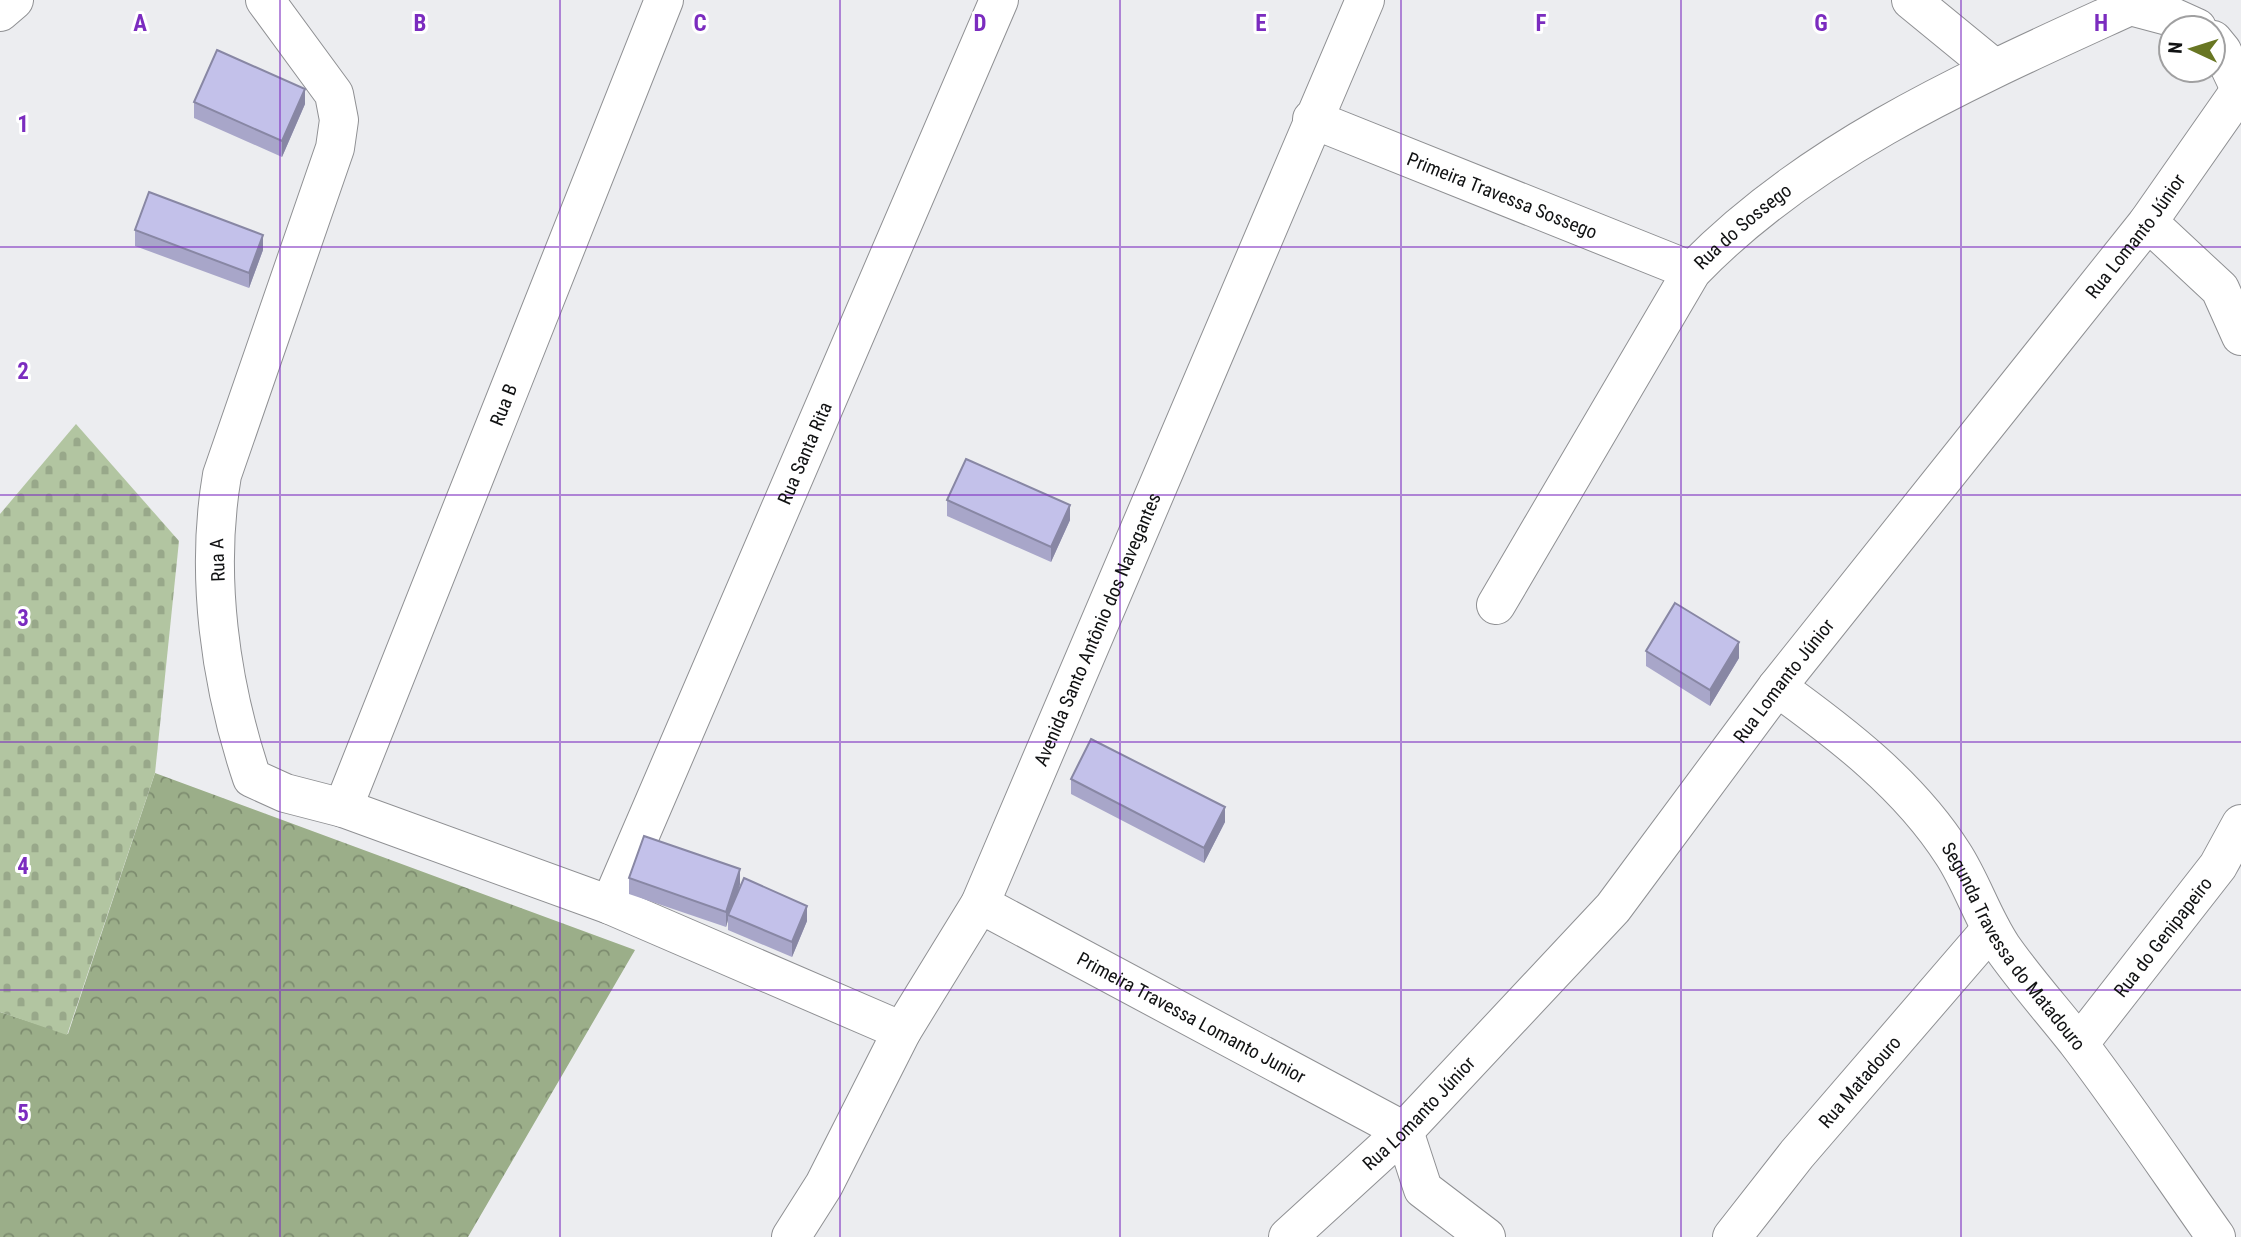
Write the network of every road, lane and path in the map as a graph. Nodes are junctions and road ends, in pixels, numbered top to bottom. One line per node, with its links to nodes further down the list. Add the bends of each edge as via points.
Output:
1 (14, 0): 8 (street)
2 (265, 0): 19 (street, Rua A, via 334,94 339,120 335,148 222,475 216,541 223,667 252,778 285,793)
3 (664, 0): 19 (street, Rua B)
4 (999, 0): 22 (street, Rua Santa Rita)
5 (1365, 0): 13 (street, Avenida Santo Antônio dos Navegantes)
6 (1911, 0): 11 (street)
7 (2132, 3): 9 (street); 11 (street, Rua do Sossego)
8 (0, 12)
9 (2164, 14)
10 (2227, 61): 12 (street)
11 (1994, 68): 15 (street, Rua do Sossego, via 1917,108 1792,185 1742,222)
12 (2241, 89): 14 (street, Rua Lomanto Júnior)
13 (1312, 119): 15 (street, Primeira Travessa Sossego); 21 (street, Avenida Santo Antônio dos Navegantes)
14 (2148, 222): 16 (street, via 2220,289); 18 (street, Rua Lomanto Júnior)
15 (1692, 271): 17 (street, Rua do Sossego)
16 (2241, 336)
17 (1496, 605)
18 (1777, 687): 23 (street, Segunda Travessa do Matadouro, via 1885,774 1935,828 1965,874); 26 (street, Rua Lomanto Júnior, via 1613,908)
19 (343, 808): 22 (street, Rua A)
20 (2241, 824): 25 (street, Rua do Genipapeiro, via 2218,866)
21 (980, 904): 24 (street, Avenida Santo Antônio dos Navegantes); 26 (street, Primeira Travessa Lomanto Junior)
22 (610, 905): 24 (street, Rua A)
23 (1991, 929): 25 (street, Segunda Travessa do Matadouro); 30 (street, Rua Matadouro, via 1797,1154)
24 (902, 1031): 27 (street, Avenida Santo Antônio dos Navegantes, via 824,1185)
25 (2078, 1044): 31 (street, Segunda Travessa do Matadouro)
26 (1404, 1132): 28 (street, Rua Lomanto Júnior); 29 (street, via 1423,1189)
27 (791, 1237)
28 (1288, 1237)
29 (1486, 1237)
30 (1732, 1237)
31 (2216, 1237)

